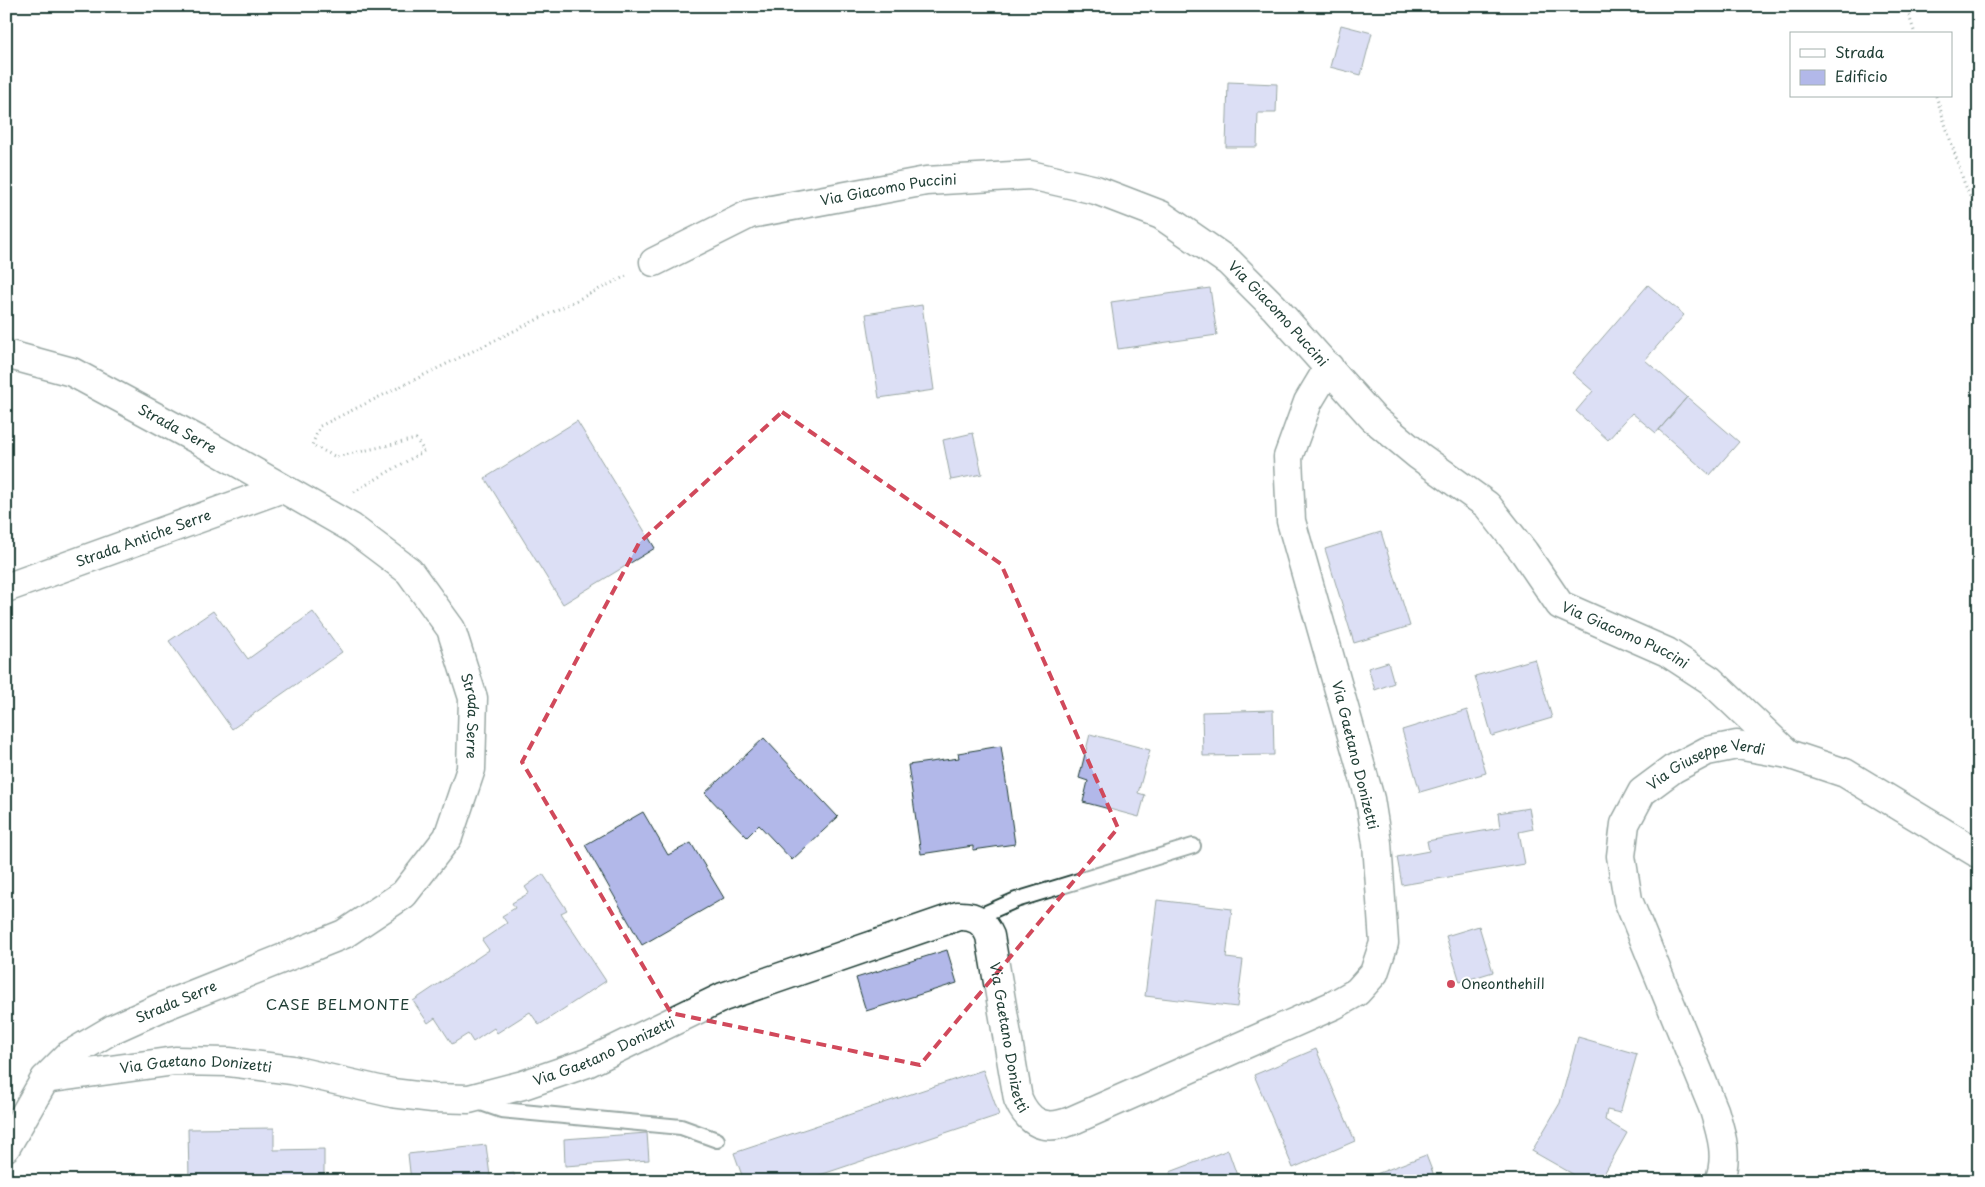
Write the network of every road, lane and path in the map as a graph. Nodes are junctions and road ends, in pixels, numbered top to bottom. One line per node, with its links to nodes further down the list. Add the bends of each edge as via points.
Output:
1 (1906, 6): 2 (path)
2 (1914, 32)
3 (1937, 98): 4 (path)
4 (1979, 218)
5 (654, 262): 7 (street, Via Giacomo Puccini, via 750,214 926,182 1030,175 1096,190 1161,215 1229,262); 9 (path, via 320,426 312,446 336,457 416,439 424,451)
6 (6, 354): 8 (street, Strada Serre, via 72,372 202,442)
7 (1329, 367): 11 (street, Via Giacomo Puccini, via 1372,418 1487,505 1560,605 1667,652 1689,666 1710,680); 14 (street, Via Gaetano Donizetti, via 1308,402 1288,457 1291,521 1370,799 1377,843 1384,942 1374,973 1357,992 1334,1005 1071,1121 1050,1126 1030,1118 1018,1099 990,936 982,922)
8 (280, 489): 9 (street, Strada Serre); 10 (street, Strada Antiche Serre)
9 (320, 511): 15 (street, Strada Serre, via 352,528 410,571 451,629 473,698 471,769 448,837 404,894 344,934 113,1029 69,1055)
10 (6, 588)
11 (1788, 754): 13 (street, Via Giuseppe Verdi, via 1845,773); 19 (street, Via Giuseppe Verdi, via 1737,746 1707,751 1673,769 1642,792 1625,824 1621,856 1628,900 1714,1110 1724,1145)
12 (1193, 846): 14 (lane, via 1016,900)
13 (1979, 854)
14 (975, 918): 16 (street, Via Gaetano Donizetti, via 958,916 723,997 587,1063)
15 (46, 1078): 16 (street, Via Gaetano Donizetti, via 175,1061 229,1062 292,1070 392,1093); 18 (street, Strada Serre)
16 (469, 1099): 17 (lane, via 501,1110 681,1127)
17 (717, 1140)
18 (6, 1147)
19 (1719, 1181)

